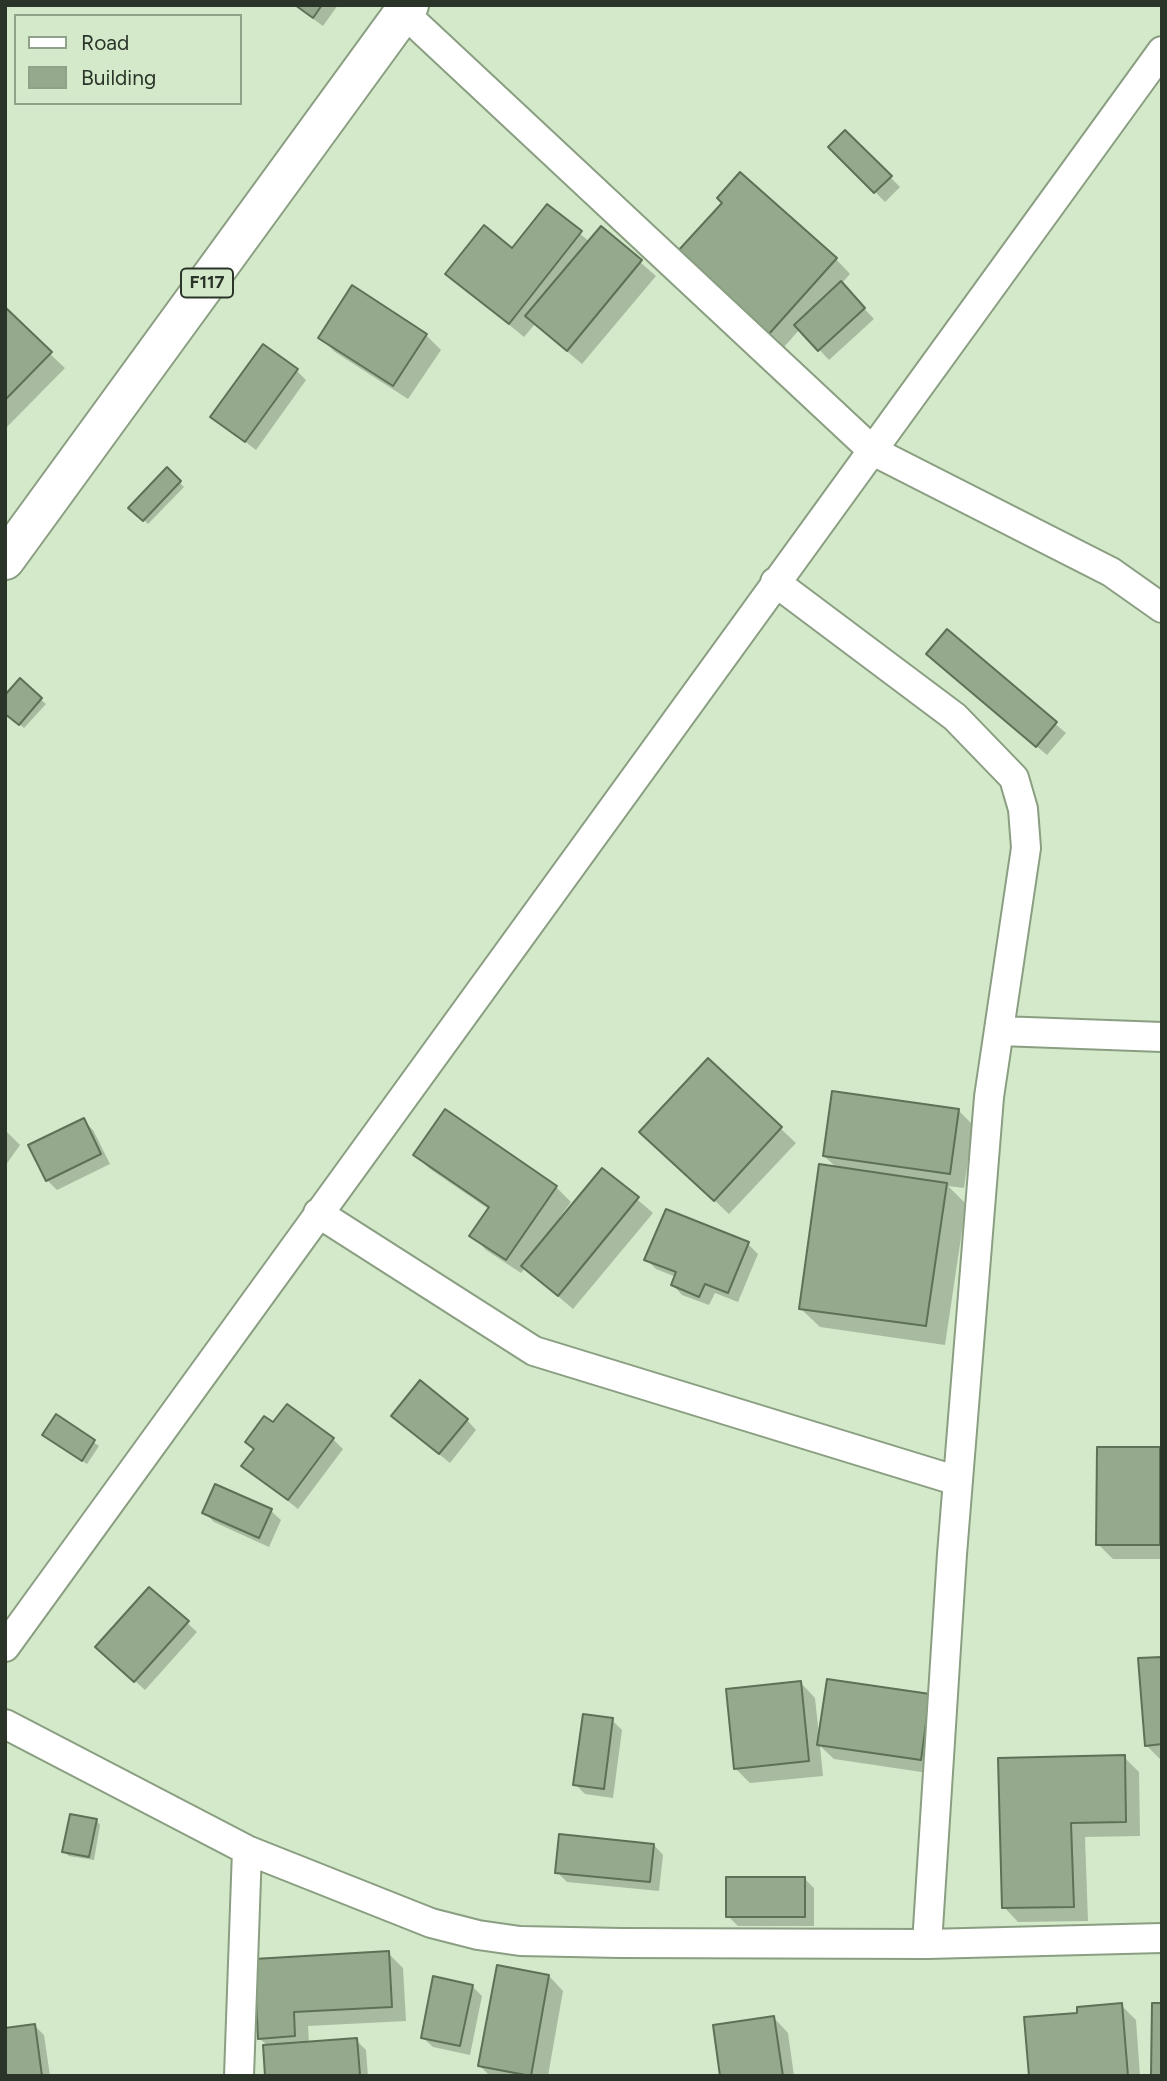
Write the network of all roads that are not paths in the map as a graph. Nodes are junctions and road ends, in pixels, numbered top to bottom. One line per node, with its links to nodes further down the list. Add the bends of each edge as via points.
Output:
1 (406, 9): 3 (street); 4 (main road, F117)
2 (1162, 51): 3 (street)
3 (873, 451): 5 (street); 6 (street, via 1111,572)
4 (5, 560)
5 (775, 582): 7 (street, via 955,717 1014,778 1023,809 1026,848); 9 (street)
6 (1162, 608)
7 (1000, 1031): 8 (street); 10 (street, via 989,1097)
8 (1162, 1037)
9 (318, 1213): 10 (street, via 534,1351); 11 (street)
10 (958, 1481): 15 (street)
11 (5, 1647)
12 (5, 1724): 13 (street)
13 (247, 1850): 15 (street, via 431,1923 520,1941); 16 (street)
14 (1162, 1938): 15 (street)
15 (927, 1944)
16 (239, 2076)

